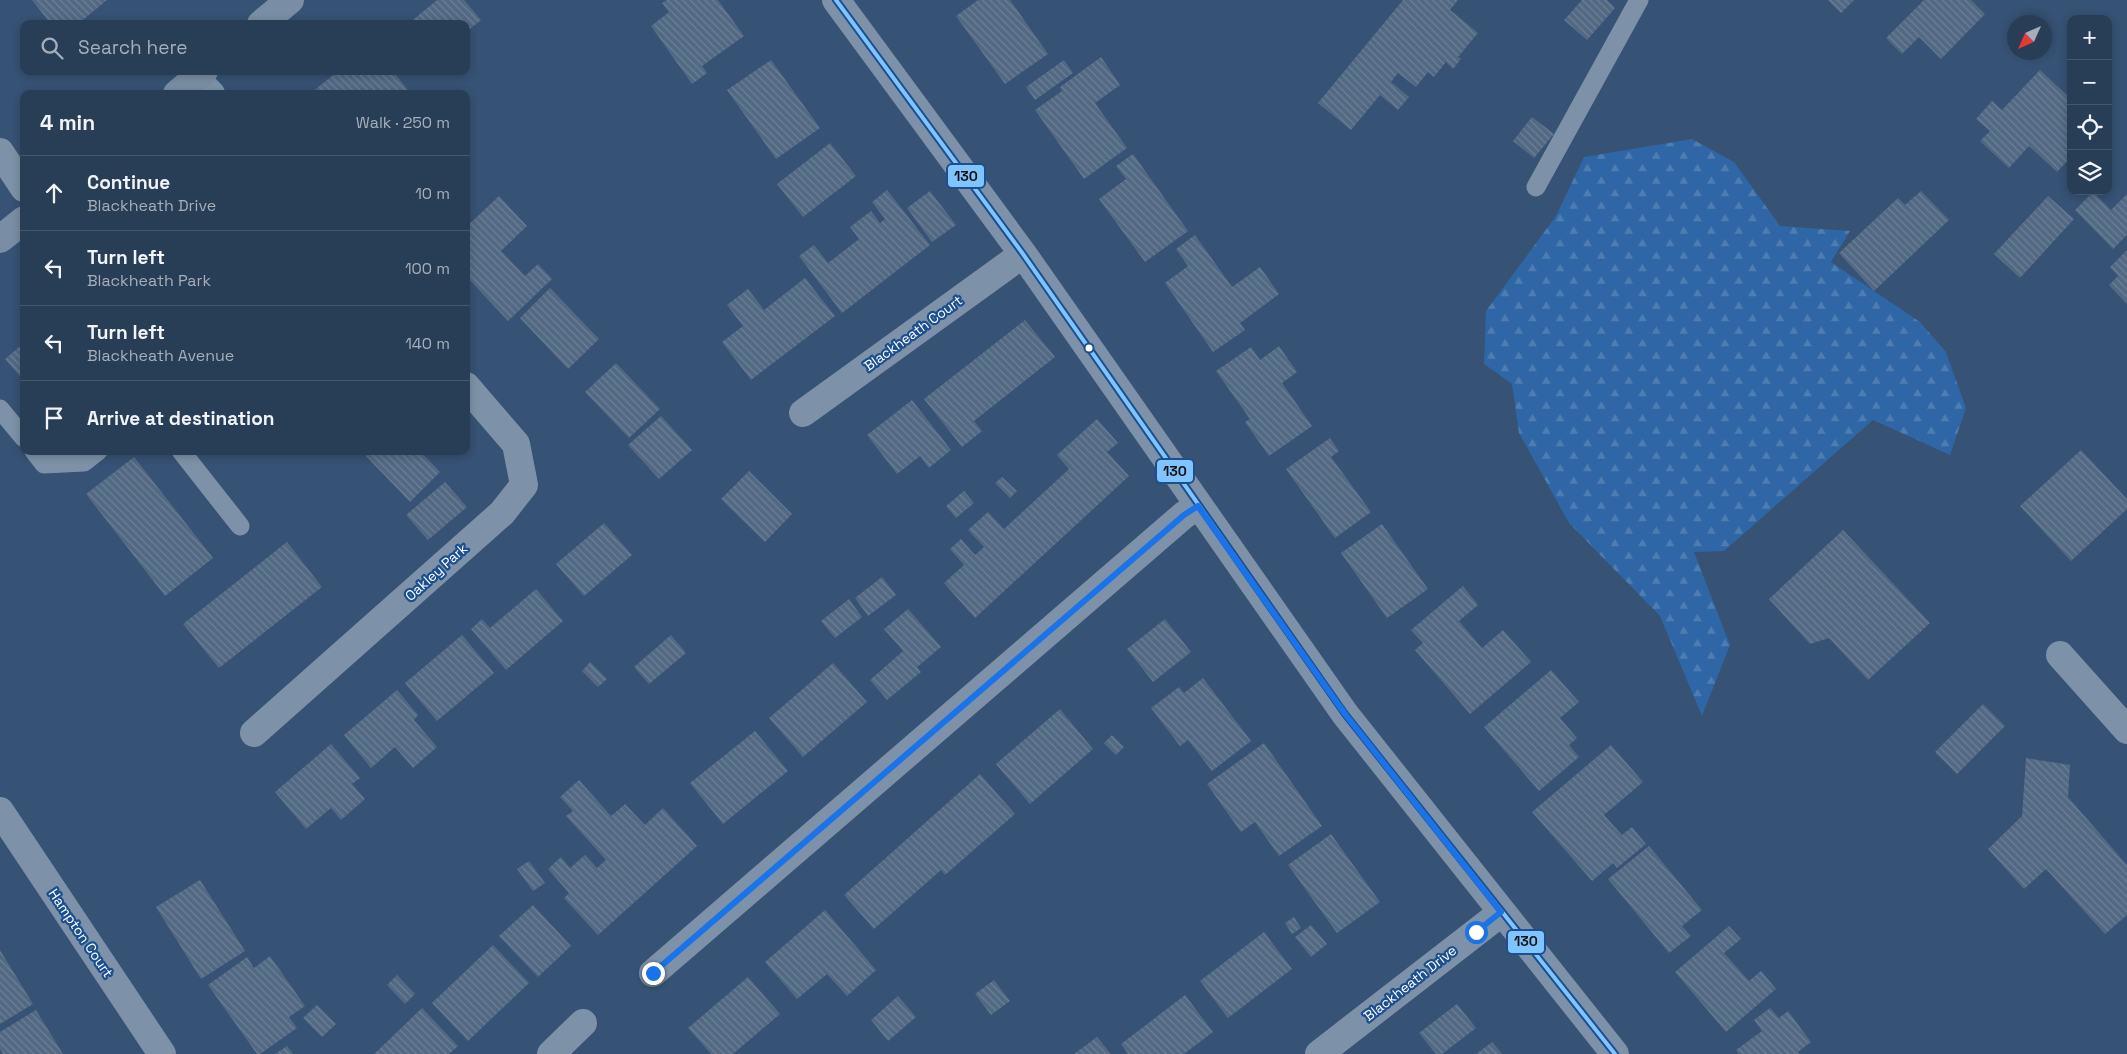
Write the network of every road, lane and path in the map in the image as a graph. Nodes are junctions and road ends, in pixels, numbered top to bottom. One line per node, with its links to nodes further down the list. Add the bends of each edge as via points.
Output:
1 (290, 0): 4 (main road)
2 (836, 0): 10 (street)
3 (1639, 0): 7 (lane)
4 (266, 20)
5 (0, 152): 6 (street)
6 (20, 182)
7 (1536, 187)
8 (20, 223): 9 (main road)
9 (0, 239)
10 (1023, 254): 13 (street, Blackheath Court); 18 (street)
11 (470, 391): 22 (street, Oakley Park, via 516,444 524,485 502,513)
12 (0, 409): 14 (lane)
13 (804, 413)
14 (20, 433)
15 (37, 455): 16 (lane, via 44,464 84,462)
16 (93, 455)
17 (184, 455): 19 (lane)
18 (1198, 506): 24 (street, via 1345,714); 25 (street)
19 (240, 526)
20 (2060, 655): 21 (street)
21 (2127, 730)
22 (254, 733)
23 (0, 811): 27 (street, Hampton Court)
24 (1501, 912): 29 (street, Blackheath Drive); 30 (street)
25 (653, 973)
26 (583, 1023): 28 (street)
27 (162, 1054)
28 (551, 1054)
29 (1319, 1054)
30 (1615, 1054)

